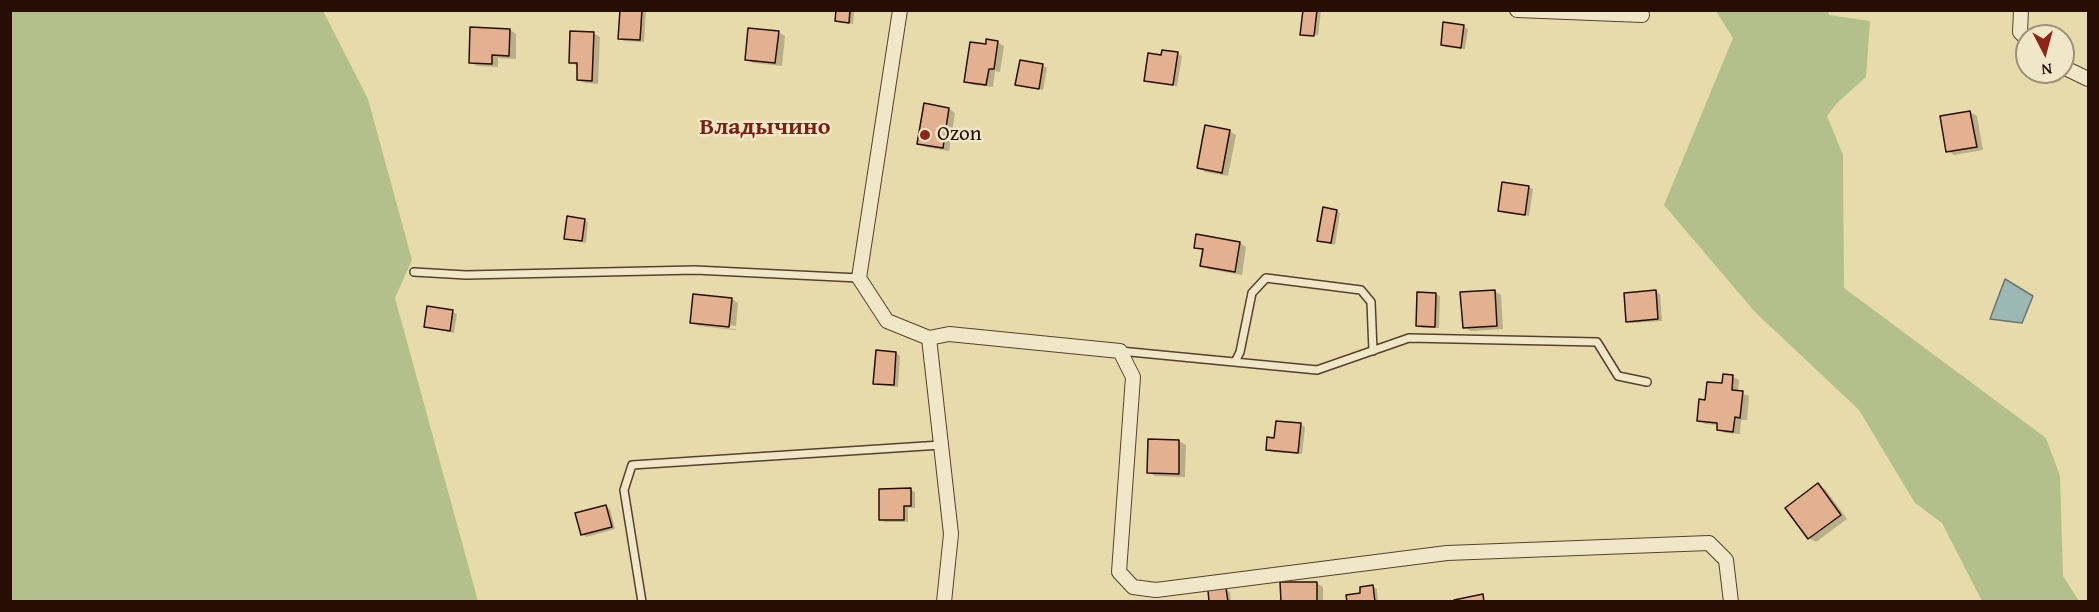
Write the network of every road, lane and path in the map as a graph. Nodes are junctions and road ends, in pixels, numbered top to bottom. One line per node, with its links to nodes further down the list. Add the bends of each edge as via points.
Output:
1 (900, 10): 5 (street)
2 (1517, 10): 3 (street)
3 (1642, 15)
4 (414, 273): 5 (lane, via 695,270)
5 (859, 278): 6 (street, via 887,321)
6 (929, 338): 7 (street, via 949,334); 11 (street)
7 (1119, 351): 9 (lane); 14 (street, via 1132,377 1119,572 1133,587 1156,590 1447,553 1709,543 1726,560)
8 (1373, 351): 9 (lane, via 1317,370); 9 (lane, via 1371,302 1361,290 1266,278 1252,293); 10 (lane, via 1409,338 1597,342 1618,376)
9 (1235, 362)
10 (1647, 382)
11 (941, 445): 12 (lane, via 632,465 624,490); 13 (street, via 951,534)
12 (642, 602)
13 (944, 602)
14 (1731, 602)

